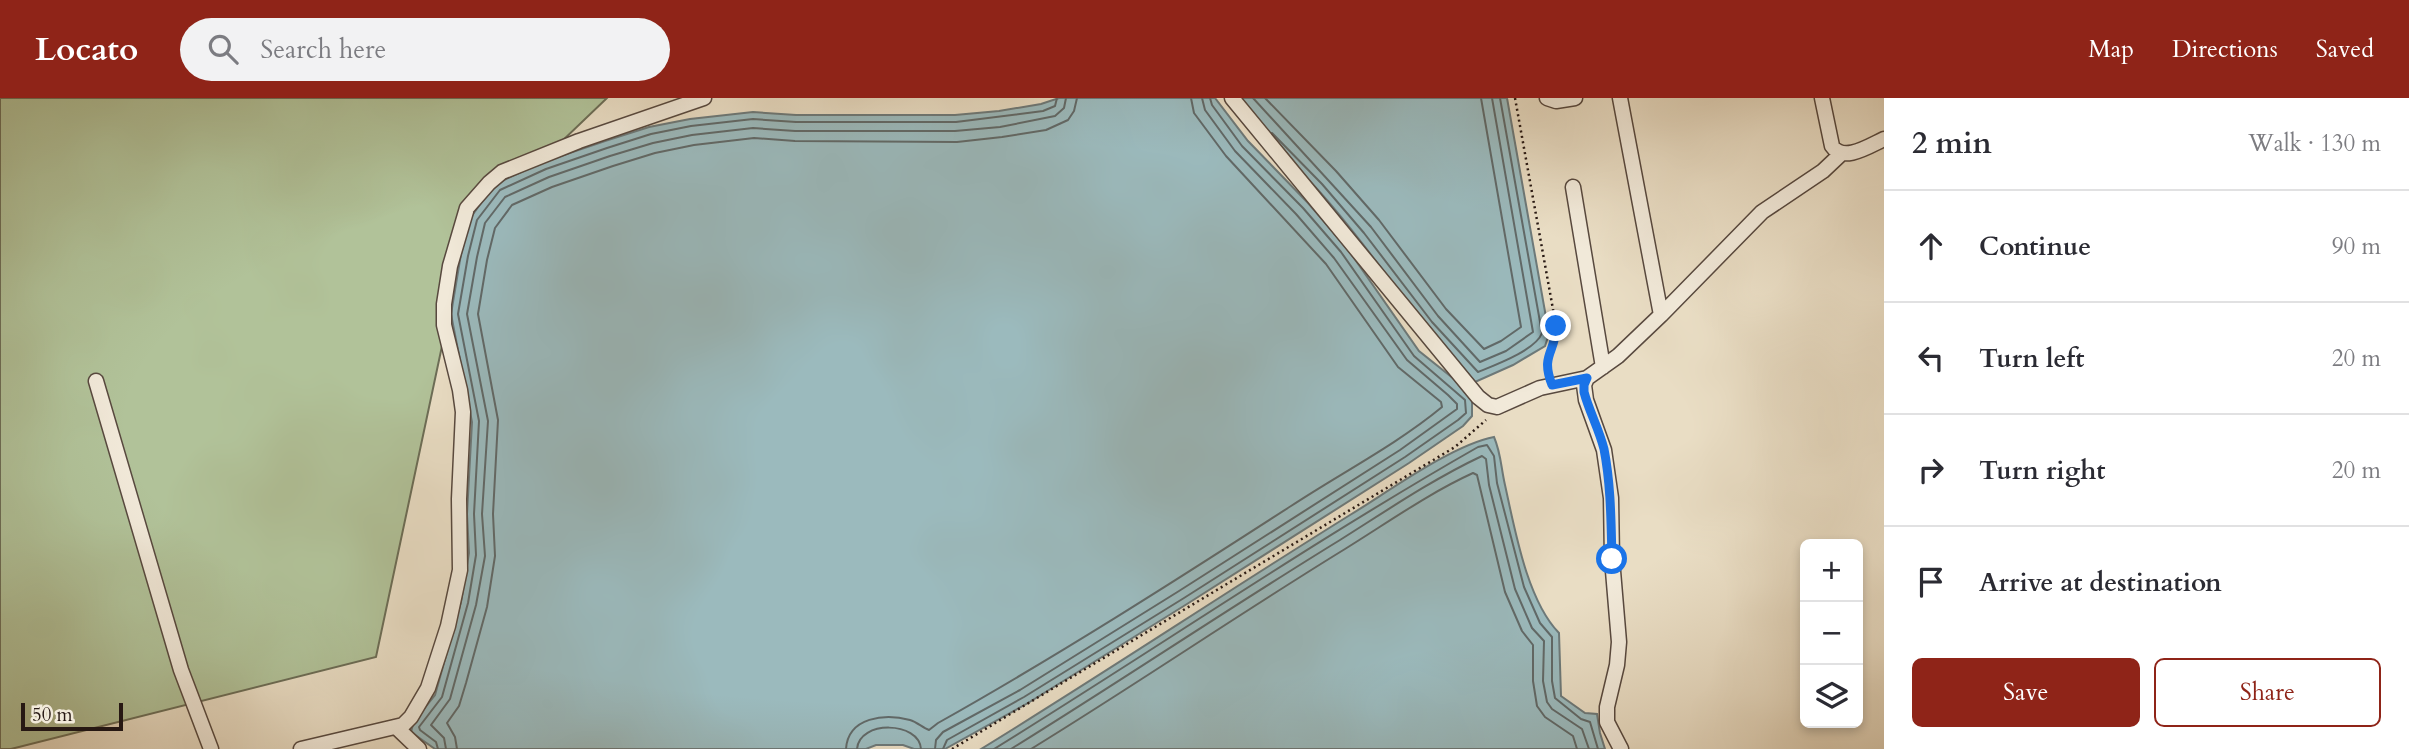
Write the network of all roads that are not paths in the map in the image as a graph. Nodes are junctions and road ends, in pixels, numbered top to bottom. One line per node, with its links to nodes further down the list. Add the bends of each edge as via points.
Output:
1 (704, 98): 14 (street, via 502,172 467,208 444,304 444,325 463,412 460,570 428,688 411,717)
2 (1232, 98): 12 (street, via 1488,405 1497,407 1552,385)
3 (1547, 98): 4 (street, via 1556,102)
4 (1575, 98)
5 (1620, 98): 10 (street)
6 (1822, 98): 8 (street, via 1832,146)
7 (1884, 139): 8 (street)
8 (1841, 154): 10 (street, via 1762,212)
9 (1573, 187): 11 (street)
10 (1661, 315): 11 (street)
11 (1602, 367): 12 (street)
12 (1587, 378): 18 (street, via 1584,392 1602,441 1611,498 1619,642 1607,722)
13 (96, 381): 15 (street, via 181,670)
14 (396, 727): 16 (street); 17 (street)
15 (211, 749)
16 (301, 749)
17 (419, 749)
18 (1621, 749)

